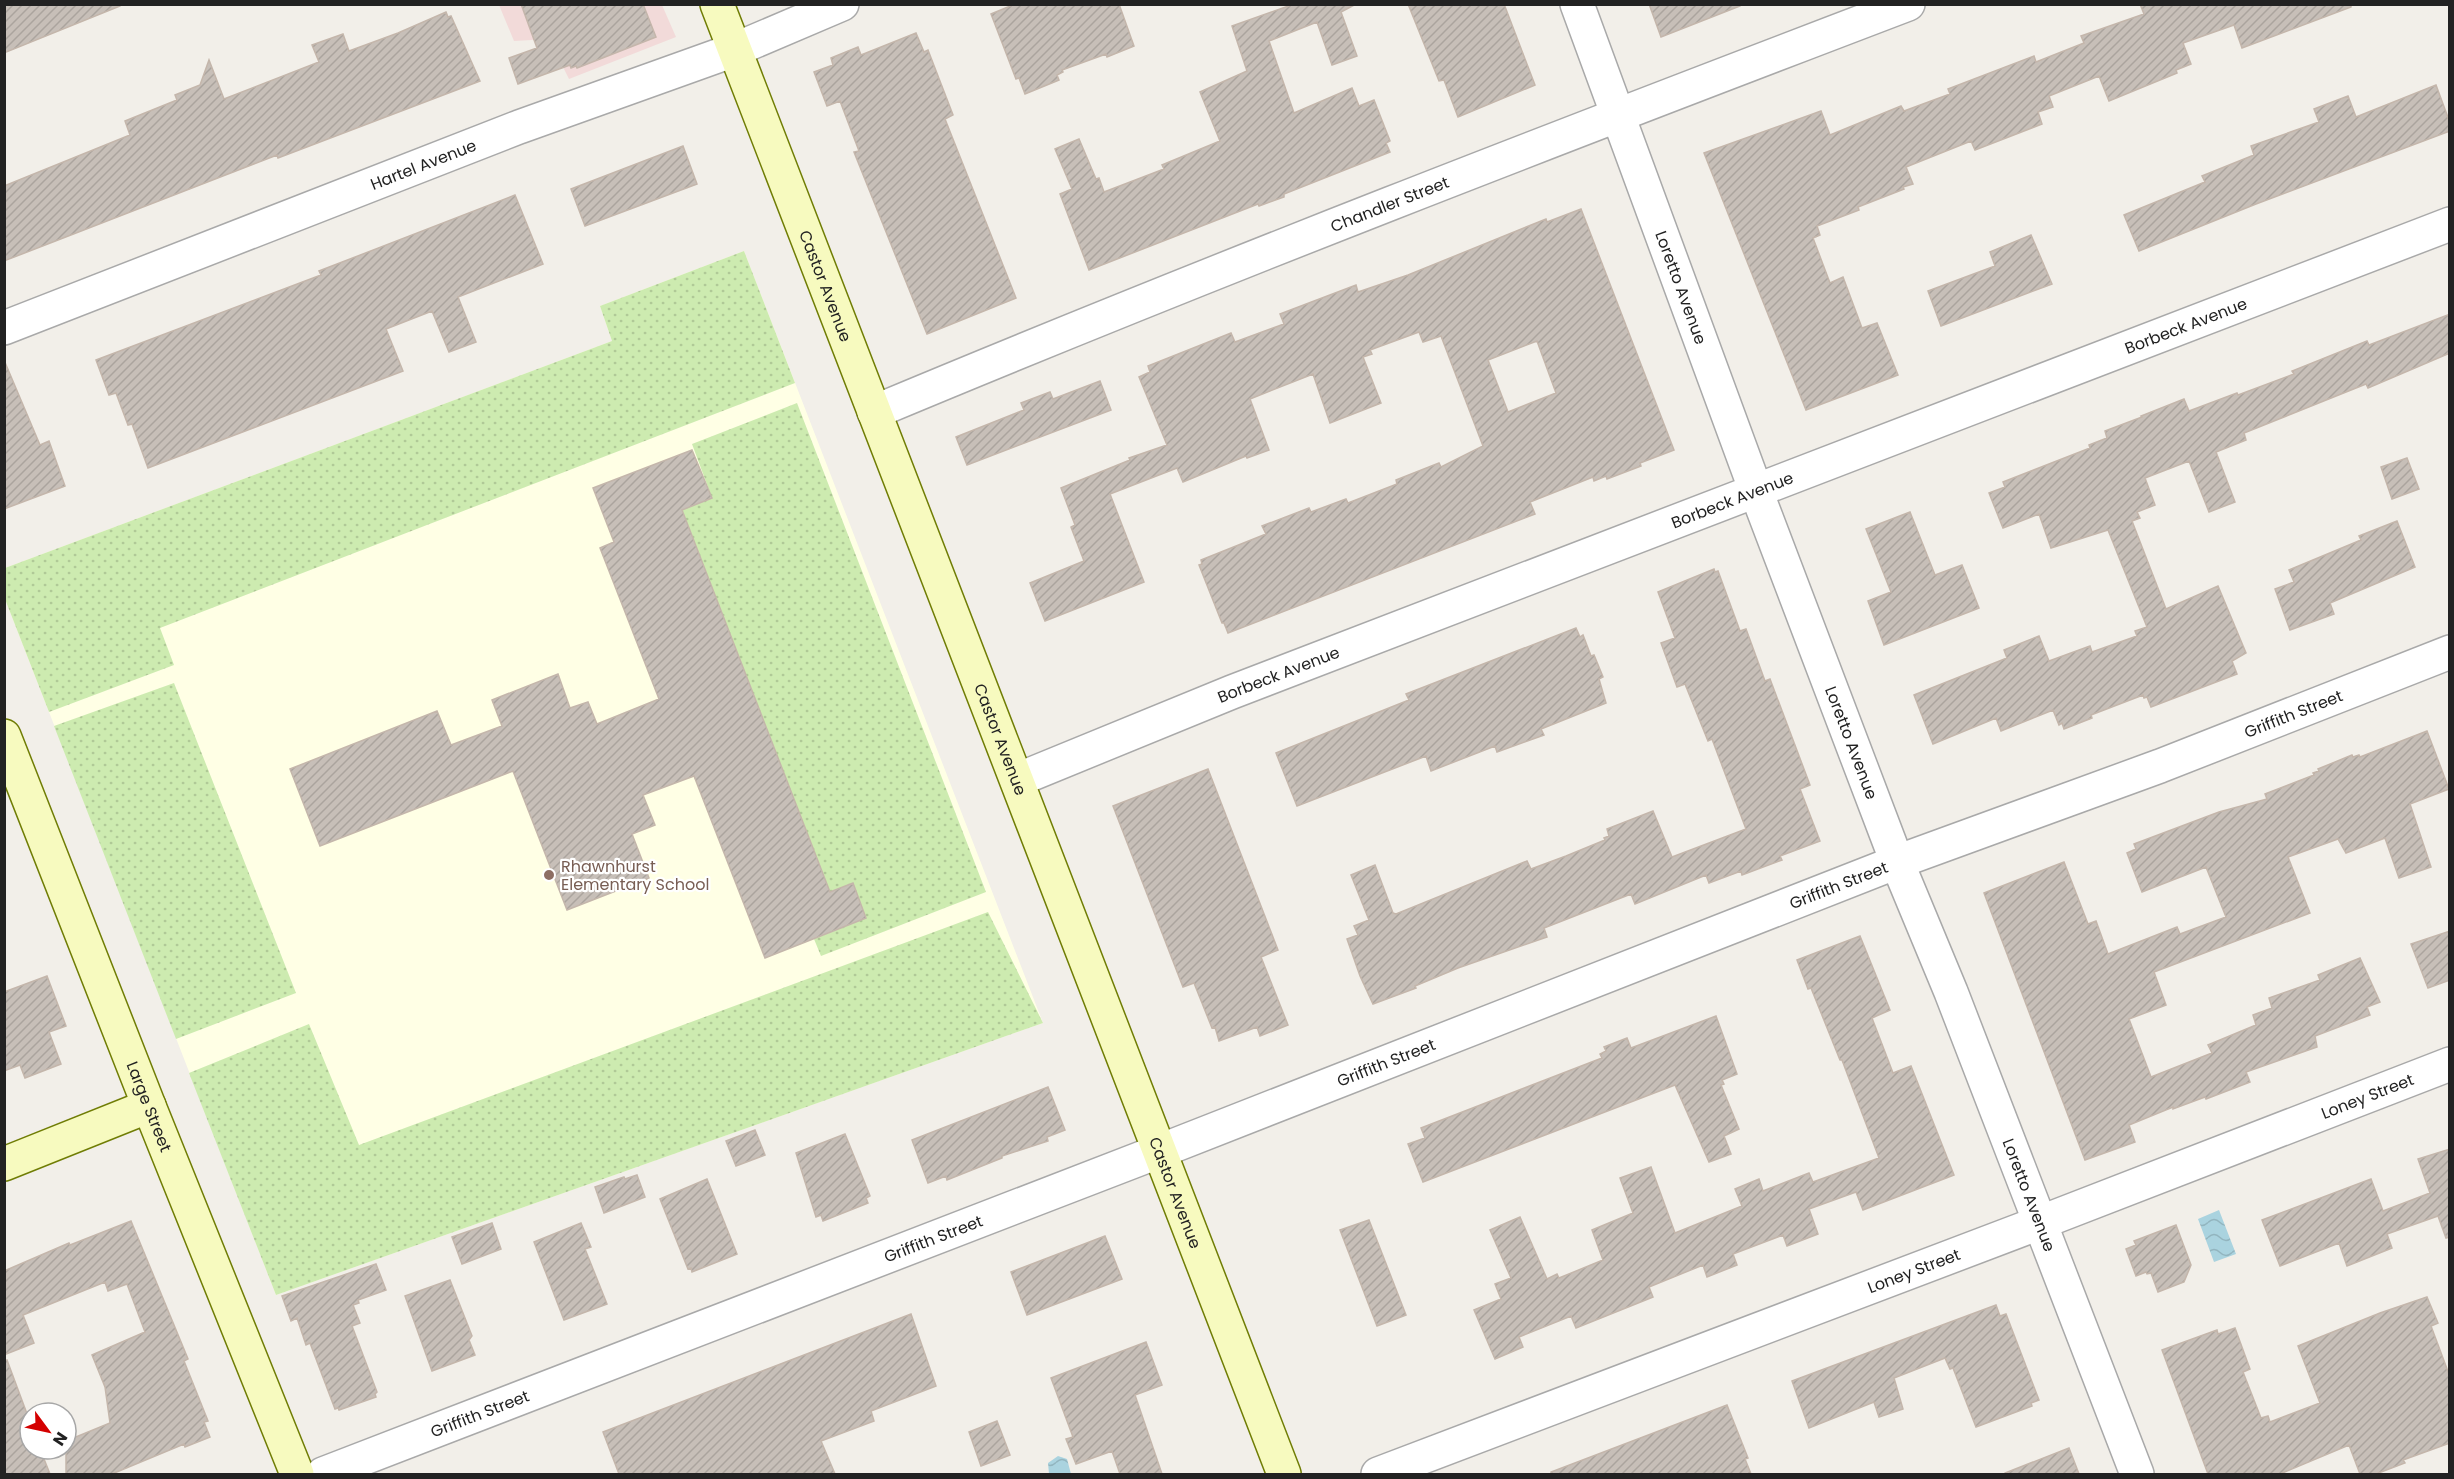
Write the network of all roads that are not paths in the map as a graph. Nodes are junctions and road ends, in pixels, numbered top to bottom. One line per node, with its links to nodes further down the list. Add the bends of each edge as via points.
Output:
1 (717, 4): 5 (main road, Castor Avenue)
2 (842, 4): 5 (street, Hartel Avenue)
3 (1577, 4): 6 (street, Loretto Avenue)
4 (1908, 4): 6 (street, Chandler Street)
5 (734, 50): 8 (street, Hartel Avenue, via 519,127); 9 (main road, Castor Avenue)
6 (1619, 114): 9 (street, Chandler Street, via 1089,322); 10 (street, Loretto Avenue)
7 (2450, 224): 10 (street, Borbeck Avenue)
8 (4, 328)
9 (874, 412): 13 (main road, Castor Avenue)
10 (1756, 491): 13 (street, Borbeck Avenue, via 1232,692); 14 (street, Loretto Avenue)
11 (2450, 652): 14 (street, Griffith Street, via 2160,766)
12 (5, 741): 16 (main road, Large Street)
13 (1017, 780): 17 (main road, Castor Avenue)
14 (1897, 862): 17 (street, Griffith Street); 19 (street, Loretto Avenue)
15 (2450, 1064): 19 (street, Loney Street)
16 (149, 1106): 18 (main road); 20 (main road, Large Street)
17 (1160, 1151): 21 (street, Griffith Street); 22 (main road, Castor Avenue)
18 (4, 1164)
19 (2039, 1223): 23 (street, Loney Street); 24 (street, Loretto Avenue)
20 (297, 1474)
21 (322, 1474)
22 (1284, 1474)
23 (1378, 1474)
24 (2137, 1474)

